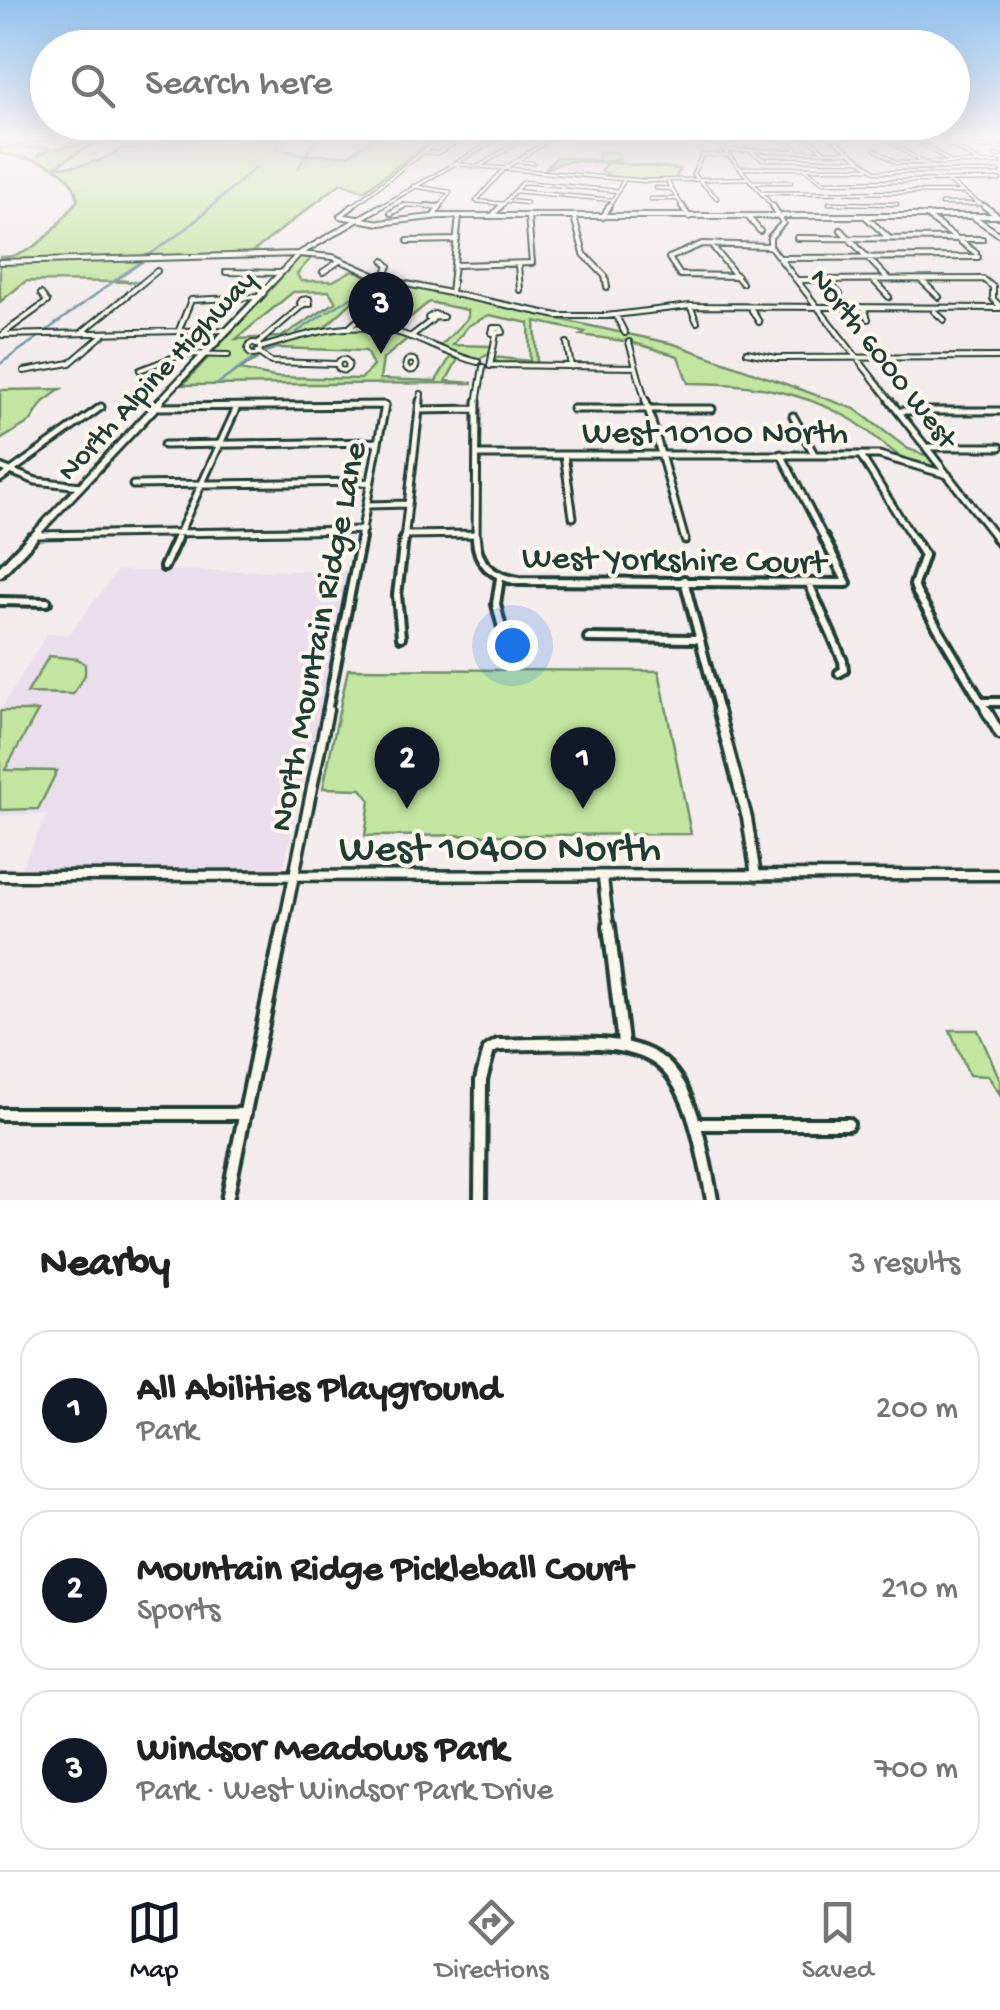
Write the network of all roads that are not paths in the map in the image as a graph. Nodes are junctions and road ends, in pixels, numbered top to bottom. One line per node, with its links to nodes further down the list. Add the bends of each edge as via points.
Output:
1 (366, 195): 42 (street, via 340,215)
2 (397, 195): 42 (main road, North Alpine Highway)
3 (448, 195): 27 (street)
4 (483, 195): 18 (street)
5 (512, 195): 19 (street)
6 (552, 195): 13 (street)
7 (615, 195): 16 (street)
8 (676, 195): 17 (street)
9 (714, 195): 15 (street)
10 (763, 195): 41 (street)
11 (846, 195): 22 (street)
12 (967, 195): 26 (street)
13 (580, 198): 16 (street); 23 (street)
14 (650, 198): 17 (street)
15 (717, 198)
16 (612, 200): 38 (street)
17 (680, 201): 39 (street)
18 (477, 202): 19 (street)
19 (506, 203): 20 (street); 31 (street)
20 (527, 203)
21 (829, 203): 22 (street)
22 (854, 203): 24 (street)
23 (575, 204)
24 (897, 204)
25 (941, 204): 26 (street)
26 (980, 204): 36 (street)
27 (438, 207): 28 (street, via 406,204); 29 (street)
28 (391, 213)
29 (433, 216): 30 (street); 42 (street, via 394,223)
30 (459, 216): 31 (street); 51 (street)
31 (492, 216): 32 (street)
32 (528, 216): 37 (street); 62 (street, via 534,262)
33 (866, 216): 34 (street); 41 (street); 48 (street)
34 (928, 216): 35 (street); 49 (street)
35 (972, 216): 36 (street); 45 (street)
36 (999, 216)
37 (574, 217): 38 (street); 75 (street, via 586,258)
38 (603, 217): 39 (street)
39 (689, 217): 40 (street)
40 (748, 217): 41 (street); 43 (street)
41 (782, 217): 53 (street)
42 (354, 219): 55 (main road, North Alpine Highway)
43 (760, 230)
44 (840, 230): 47 (street)
45 (1000, 236)
46 (798, 238): 47 (street)
47 (850, 238): 48 (street); 57 (street)
48 (890, 238): 49 (street)
49 (956, 238): 50 (street); 57 (street, via 977,255)
50 (982, 239)
51 (457, 240): 52 (street); 61 (street)
52 (408, 242)
53 (770, 246): 54 (street); 56 (street, North 6000 West)
54 (714, 247): 67 (street); 67 (street, via 678,250 668,258 680,275)
55 (299, 254): 58 (street); 60 (main road); 66 (main road, North Alpine Highway)
56 (780, 258): 57 (street); 69 (street, North 6000 West)
57 (871, 258): 72 (street)
58 (341, 260): 65 (street); 68 (street)
59 (384, 262): 68 (street)
60 (0, 263)
61 (455, 265): 62 (street); 78 (street)
62 (518, 265): 76 (street)
63 (156, 270): 101 (street)
64 (226, 272): 66 (street)
65 (323, 272)
66 (281, 273): 81 (main road, North Alpine Highway)
67 (737, 276): 74 (street)
68 (384, 280): 78 (street)
69 (797, 280): 70 (street); 84 (street, North 6000 West)
70 (827, 280): 71 (street); 79 (street)
71 (874, 280): 72 (street); 82 (street)
72 (889, 280): 73 (street)
73 (921, 280): 80 (street); 88 (street, via 983,280)
74 (742, 284)
75 (607, 287)
76 (520, 290)
77 (41, 294): 104 (street, via 47,302)
78 (451, 294): 91 (street, via 558,316)
79 (840, 294)
80 (938, 296)
81 (258, 297): 98 (main road, North Alpine Highway); 99 (street, via 196,298)
82 (889, 297)
83 (303, 304): 108 (street)
84 (816, 305): 87 (street); 89 (street); 115 (street, North 6000 West)
85 (374, 306): 97 (street)
86 (690, 306): 87 (street); 91 (street); 95 (street)
87 (750, 306): 96 (street)
88 (1000, 307): 90 (street)
89 (864, 308): 90 (street); 92 (street)
90 (933, 310): 94 (street)
91 (615, 316): 102 (street)
92 (868, 319)
93 (432, 320): 105 (street)
94 (944, 320)
95 (697, 322)
96 (759, 322)
97 (350, 326): 105 (street); 108 (street)
98 (226, 330): 99 (street); 113 (main road, North Alpine Highway)
99 (178, 331): 100 (street)
100 (106, 332): 101 (street); 123 (street, via 70,363)
101 (81, 333): 104 (street)
102 (625, 333)
103 (496, 334): 117 (street)
104 (1, 336)
105 (409, 337): 109 (street)
106 (628, 342): 120 (street)
107 (567, 343): 121 (street)
108 (259, 346): 110 (street); 111 (street)
109 (432, 346): 116 (street); 119 (street)
110 (246, 351): 111 (street); 113 (street)
111 (257, 352): 118 (street, via 271,362)
112 (747, 352): 115 (street)
113 (206, 354): 122 (street, via 155,361); 127 (main road, North Alpine Highway)
114 (1000, 357): 115 (street)
115 (855, 358): 133 (street, North 6000 West)
116 (414, 362)
117 (490, 362): 119 (street); 121 (street)
118 (336, 364)
119 (480, 365): 128 (street)
120 (635, 367): 121 (street); 130 (street)
121 (571, 368)
122 (140, 370)
123 (24, 371)
124 (420, 394): 132 (street)
125 (238, 406): 127 (street); 136 (street, North Mountain Ridge Lane, via 385,405); 137 (street)
126 (101, 407): 148 (street)
127 (157, 408): 153 (main road, North Alpine Highway)
128 (477, 409): 132 (street); 141 (street)
129 (573, 409): 130 (street)
130 (648, 409): 131 (street); 146 (street)
131 (712, 409)
132 (420, 410): 155 (street)
133 (900, 411): 134 (street); 140 (street, North 6000 West)
134 (1000, 411)
135 (793, 416): 143 (street)
136 (378, 442): 137 (street); 151 (street, North Mountain Ridge Lane)
137 (221, 444): 138 (street); 152 (street)
138 (164, 445)
139 (1000, 446): 140 (street)
140 (928, 447): 149 (street, North 6000 West)
141 (478, 454): 145 (street, West 10100 North); 160 (street)
142 (780, 454): 143 (street, West 10100 North); 146 (street, West 10100 North); 169 (street, West Yorkshire Court, via 847,584)
143 (814, 454): 144 (street, West 10100 North)
144 (860, 454): 149 (street, West 10100 North); 177 (street, via 924,555 917,593)
145 (564, 455): 146 (street, West 10100 North); 157 (street)
146 (659, 456): 163 (street)
147 (0, 467): 148 (street)
148 (10, 472): 150 (street); 153 (street)
149 (948, 475): 164 (street, North 6000 West)
150 (0, 479)
151 (371, 482): 152 (street); 156 (street, North Mountain Ridge Lane)
152 (202, 484): 154 (street); 159 (street)
153 (77, 486): 162 (main road, North Alpine Highway)
154 (133, 486)
155 (408, 504): 156 (street); 161 (street)
156 (368, 505): 158 (street, North Mountain Ridge Lane)
157 (573, 517)
158 (363, 530): 159 (street); 182 (street, North Mountain Ridge Lane)
159 (180, 533): 162 (street); 165 (street)
160 (476, 534): 161 (street); 167 (street, via 478,560)
161 (406, 535): 173 (street, via 397,595)
162 (34, 536): 166 (main road, North Alpine Highway)
163 (685, 540)
164 (1000, 543)
165 (164, 567)
166 (0, 572)
167 (500, 578): 168 (street, West Yorkshire Court); 172 (street, via 496,604)
168 (684, 580): 169 (street, West Yorkshire Court); 175 (street)
169 (810, 586): 176 (street, via 842,661)
170 (0, 602): 171 (street)
171 (47, 602)
172 (504, 636)
173 (400, 637)
174 (588, 638): 175 (street)
175 (700, 639): 183 (street)
176 (838, 673)
177 (982, 702): 178 (street); 179 (street)
178 (1000, 702)
179 (1000, 734)
180 (1000, 875): 183 (street, West 10400 North)
181 (0, 876): 182 (street, West 10400 North)
182 (293, 876): 184 (street, West 10400 North); 188 (street, North Mountain Ridge Lane)
183 (756, 876): 184 (street, West 10400 North)
184 (604, 878): 185 (street)
185 (623, 1043): 186 (street); 189 (street, via 670,1066)
186 (488, 1050): 192 (street, via 481,1080)
187 (0, 1114): 188 (street)
188 (245, 1114): 191 (street, North Mountain Ridge Lane)
189 (700, 1124): 190 (street); 193 (street)
190 (848, 1124)
191 (227, 1200)
192 (480, 1200)
193 (712, 1200)

